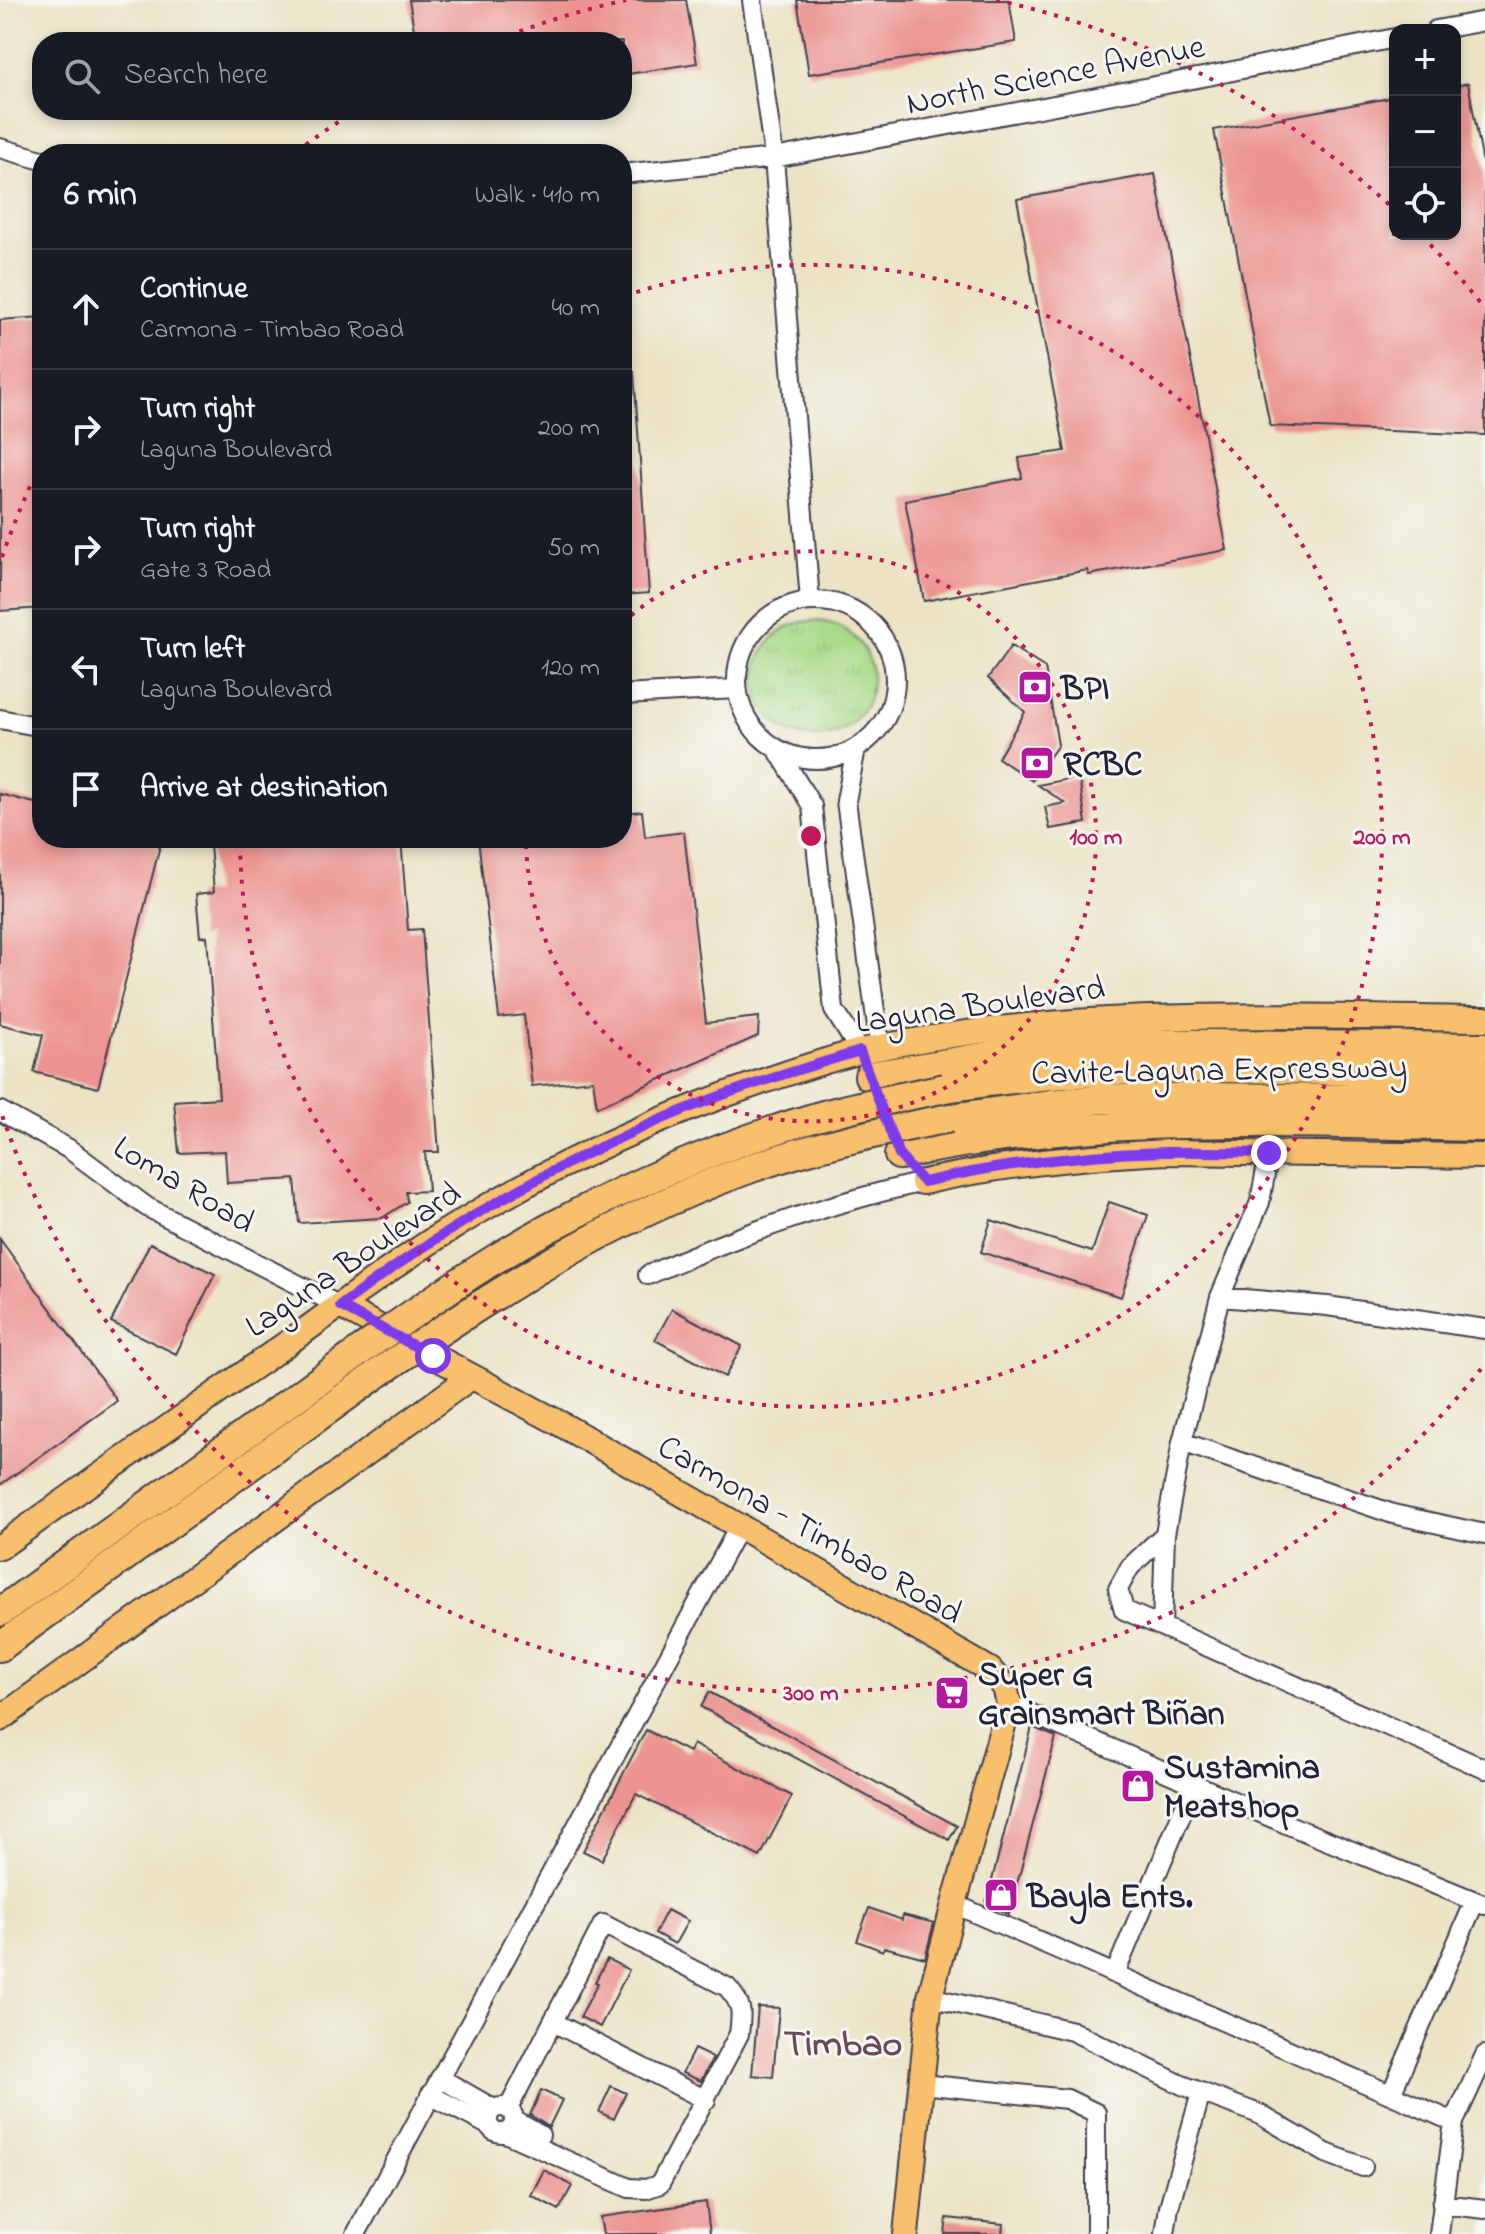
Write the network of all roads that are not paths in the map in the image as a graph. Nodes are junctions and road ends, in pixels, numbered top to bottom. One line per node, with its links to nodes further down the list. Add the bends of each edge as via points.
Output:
1 (752, 0): 7 (street)
2 (1485, 21): 3 (street)
3 (1461, 25)
4 (1389, 39): 7 (street, North Science Avenue)
5 (0, 148): 6 (street)
6 (32, 157)
7 (774, 158): 8 (street, North Science Avenue); 9 (street)
8 (632, 173)
9 (810, 601): 10 (street, via 789,605 756,627 742,650); 14 (street, via 862,615 888,648 895,682 889,709 876,732)
10 (737, 689): 11 (street); 15 (street, via 750,723)
11 (632, 694)
12 (0, 719): 13 (street)
13 (32, 725)
14 (856, 748): 15 (street, via 811,759); 18 (street, via 846,801)
15 (777, 749): 18 (street, via 812,806 834,1010)
16 (1485, 1019): 18 (main road, Laguna Boulevard, via 1209,1016 1045,1024)
17 (1485, 1047): 18 (highway, via 1110,1043)
18 (875, 1062): 23 (main road); 29 (main road, Laguna Boulevard, via 707,1101 572,1161 448,1230)
19 (1485, 1075): 37 (highway, Cavite–Laguna Expressway, bridge, via 1209,1068 1046,1075 945,1088 821,1116 726,1147 535,1236 433,1299)
20 (1485, 1101): 39 (highway, Cavite–Laguna Expressway, bridge, via 1211,1097 1051,1104 872,1134 741,1171 612,1227 456,1319)
21 (0, 1111): 29 (street, Loma Road, via 69,1149 147,1207)
22 (1485, 1127): 23 (highway, via 1128,1127 1021,1134)
23 (910, 1153): 26 (main road)
24 (1269, 1153): 25 (main road); 26 (main road, via 1082,1157); 28 (street, via 1260,1202)
25 (1485, 1156)
26 (923, 1182): 27 (street, via 823,1207)
27 (648, 1275)
28 (1220, 1297): 30 (street); 32 (street)
29 (340, 1306): 31 (main road, Carmona - Timbao Road); 36 (main road, Laguna Boulevard)
30 (1485, 1329)
31 (471, 1377): 33 (main road, Carmona - Timbao Road); 41 (main road)
32 (1182, 1442): 34 (street); 35 (street, via 1393,1514)
33 (740, 1525): 40 (main road, Carmona - Timbao Road, via 990,1670 1005,1687); 50 (street)
34 (1165, 1534): 38 (street); 38 (street, via 1130,1567 1118,1589 1124,1610)
35 (1485, 1534)
36 (0, 1547)
37 (0, 1612)
38 (1162, 1626): 42 (street)
39 (0, 1647)
40 (1009, 1704): 43 (street); 45 (main road)
41 (0, 1719)
42 (1485, 1769)
43 (1194, 1784): 44 (street); 46 (street)
44 (1480, 1903): 53 (street)
45 (954, 1904): 46 (street); 47 (main road)
46 (1115, 1974): 53 (street)
47 (930, 1997): 51 (main road); 52 (street, via 1072,2031)
48 (553, 2022): 55 (street); 55 (street, via 603,1924 727,1987 739,2000 739,2034); 56 (street)
49 (1485, 2055): 57 (street)
50 (440, 2078): 54 (street); 56 (street)
51 (921, 2084): 62 (main road); 63 (street, via 1067,2099 1096,2113)
52 (1201, 2093): 58 (street, via 1259,2114 1326,2153); 64 (street)
53 (1391, 2094): 57 (street)
54 (430, 2095): 56 (street); 61 (street)
55 (706, 2100): 56 (street, via 660,2184 646,2189 629,2188 581,2157)
56 (502, 2119)
57 (1454, 2122): 59 (street)
58 (1363, 2167)
59 (1442, 2204): 60 (street); 65 (street)
60 (1485, 2209)
61 (356, 2234)
62 (906, 2234)
63 (1096, 2234)
64 (1165, 2234)
65 (1439, 2234)

